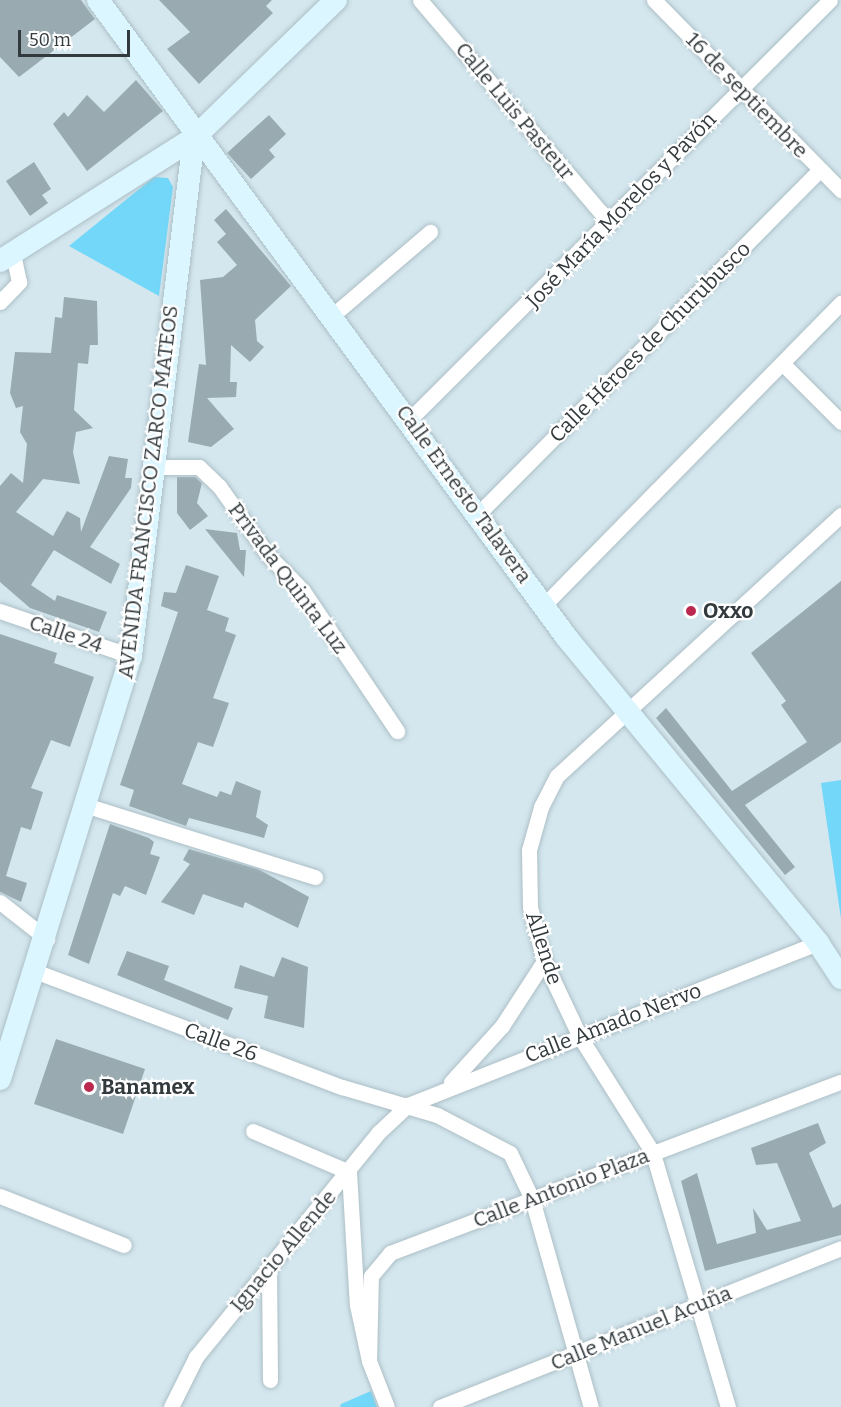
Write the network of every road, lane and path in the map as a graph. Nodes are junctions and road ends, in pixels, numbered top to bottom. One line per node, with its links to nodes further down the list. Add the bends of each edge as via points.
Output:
1 (98, 0): 7 (street, Calle Ernesto Talavera)
2 (336, 0): 7 (street)
3 (420, 0): 10 (street, Calle Luis Pasteur)
4 (654, 0): 6 (street, 16 de septiembre)
5 (830, 0): 6 (street, José María Morelos y Pavón)
6 (740, 87): 8 (street, 16 de septiembre); 10 (street, José María Morelos y Pavón)
7 (194, 138): 12 (street); 15 (street, Calle Ernesto Talavera); 19 (street, AVENIDA FRANCISCO ZARCO MATEOS)
8 (820, 170): 9 (street, 16 de septiembre); 20 (street, Calle Héroes de Churubusco)
9 (841, 190)
10 (610, 223): 17 (street, José María Morelos y Pavón)
11 (430, 232): 15 (street)
12 (4, 251): 13 (street, via 20,275)
13 (0, 303)
14 (841, 303): 16 (street)
15 (333, 315): 17 (street, Calle Ernesto Talavera)
16 (783, 364): 18 (street); 22 (street)
17 (410, 419): 20 (street, Calle Ernesto Talavera)
18 (841, 422)
19 (153, 467): 24 (street, AVENIDA FRANCISCO ZARCO MATEOS); 26 (street, Privada Quinta Luz, via 199,467 219,486 268,555 303,591)
20 (480, 513): 22 (street, Calle Ernesto Talavera)
21 (841, 515): 25 (street)
22 (544, 605): 25 (street, Calle Ernesto Talavera)
23 (0, 611): 24 (street, Calle 24)
24 (131, 656): 27 (street, AVENIDA FRANCISCO ZARCO MATEOS)
25 (626, 710): 31 (street, Calle Ernesto Talavera); 32 (street, Allende, via 557,776 541,807 528,874)
26 (396, 731)
27 (88, 806): 28 (street); 30 (street, AVENIDA FRANCISCO ZARCO MATEOS)
28 (315, 877)
29 (0, 902): 30 (street)
30 (47, 939): 33 (street, AVENIDA FRANCISCO ZARCO MATEOS)
31 (818, 943): 34 (street, Calle Ernesto Talavera); 35 (street, Calle Amado Nervo)
32 (544, 962): 35 (street, Allende); 38 (street, via 502,1026)
33 (37, 972): 36 (street, AVENIDA FRANCISCO ZARCO MATEOS); 39 (street, Calle 26, via 342,1087)
34 (841, 978)
35 (580, 1037): 38 (street, Calle Amado Nervo); 41 (street, Allende)
36 (0, 1079)
37 (841, 1082): 41 (street, Calle Antonio Plaza)
38 (449, 1084): 39 (street, Calle Amado Nervo)
39 (408, 1105): 42 (street, Ignacio Allende, via 392,1117); 44 (street, Calle 26, via 510,1153)
40 (253, 1131): 42 (street)
41 (653, 1153): 44 (street, Calle Antonio Plaza); 48 (street, Allende)
42 (349, 1172): 47 (street, Ignacio Allende); 50 (street, via 357,1305)
43 (0, 1196): 45 (street)
44 (532, 1199): 49 (street, Calle 26); 50 (street, Calle Antonio Plaza, via 380,1260 371,1276)
45 (124, 1245)
46 (841, 1248): 48 (street, Calle Manuel Acuña)
47 (269, 1265): 51 (street); 52 (street, Ignacio Allende, via 196,1357)
48 (699, 1305): 49 (street, Calle Manuel Acuña); 56 (street, Allende)
49 (576, 1354): 54 (street, Calle Manuel Acuña); 55 (street, Calle 26)
50 (369, 1361): 53 (street)
51 (270, 1380)
52 (171, 1407)
53 (387, 1407)
54 (440, 1407)
55 (591, 1407)
56 (728, 1407)

